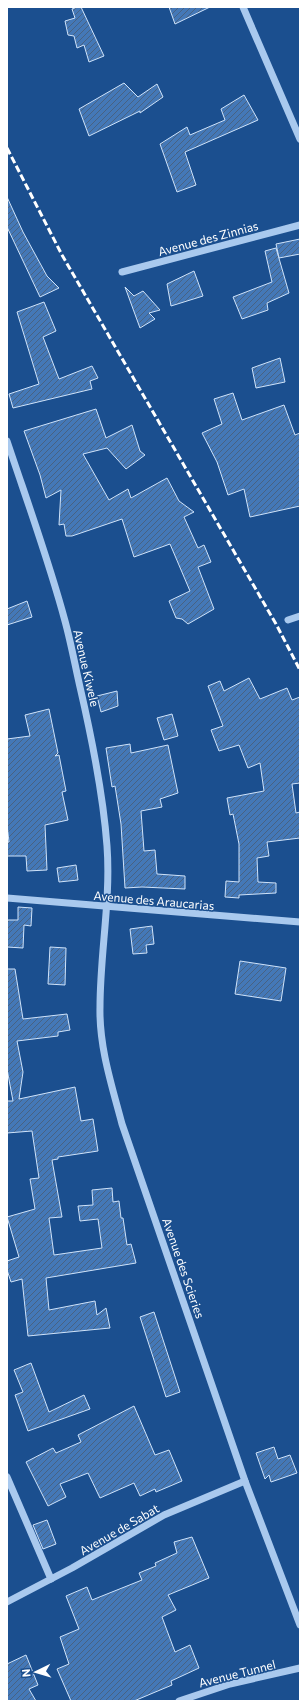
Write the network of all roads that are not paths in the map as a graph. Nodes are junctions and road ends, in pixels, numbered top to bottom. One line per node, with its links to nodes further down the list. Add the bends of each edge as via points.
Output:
1 (243, 7): 2 (street)
2 (300, 140)
3 (300, 225): 4 (street, Avenue des Zinnias)
4 (122, 272)
5 (7, 441): 9 (street, Avenue Kiwele, via 65,621 90,730 107,847)
6 (300, 616): 7 (street)
7 (288, 620)
8 (7, 898): 9 (street, Avenue des Araucarias)
9 (108, 907): 10 (street, Avenue des Araucarias); 12 (street, Avenue des Scieries, via 102,956 100,1008 101,1033 112,1086 125,1131)
10 (300, 922)
11 (7, 1477): 13 (street)
12 (245, 1481): 13 (street, Avenue de Sabat, via 179,1508); 15 (street, Avenue des Scieries)
13 (51, 1579): 14 (street, Avenue de Sabat)
14 (7, 1602)
15 (300, 1625)
16 (300, 1668): 17 (street, Avenue Tunnel, via 230,1684)
17 (179, 1701)

